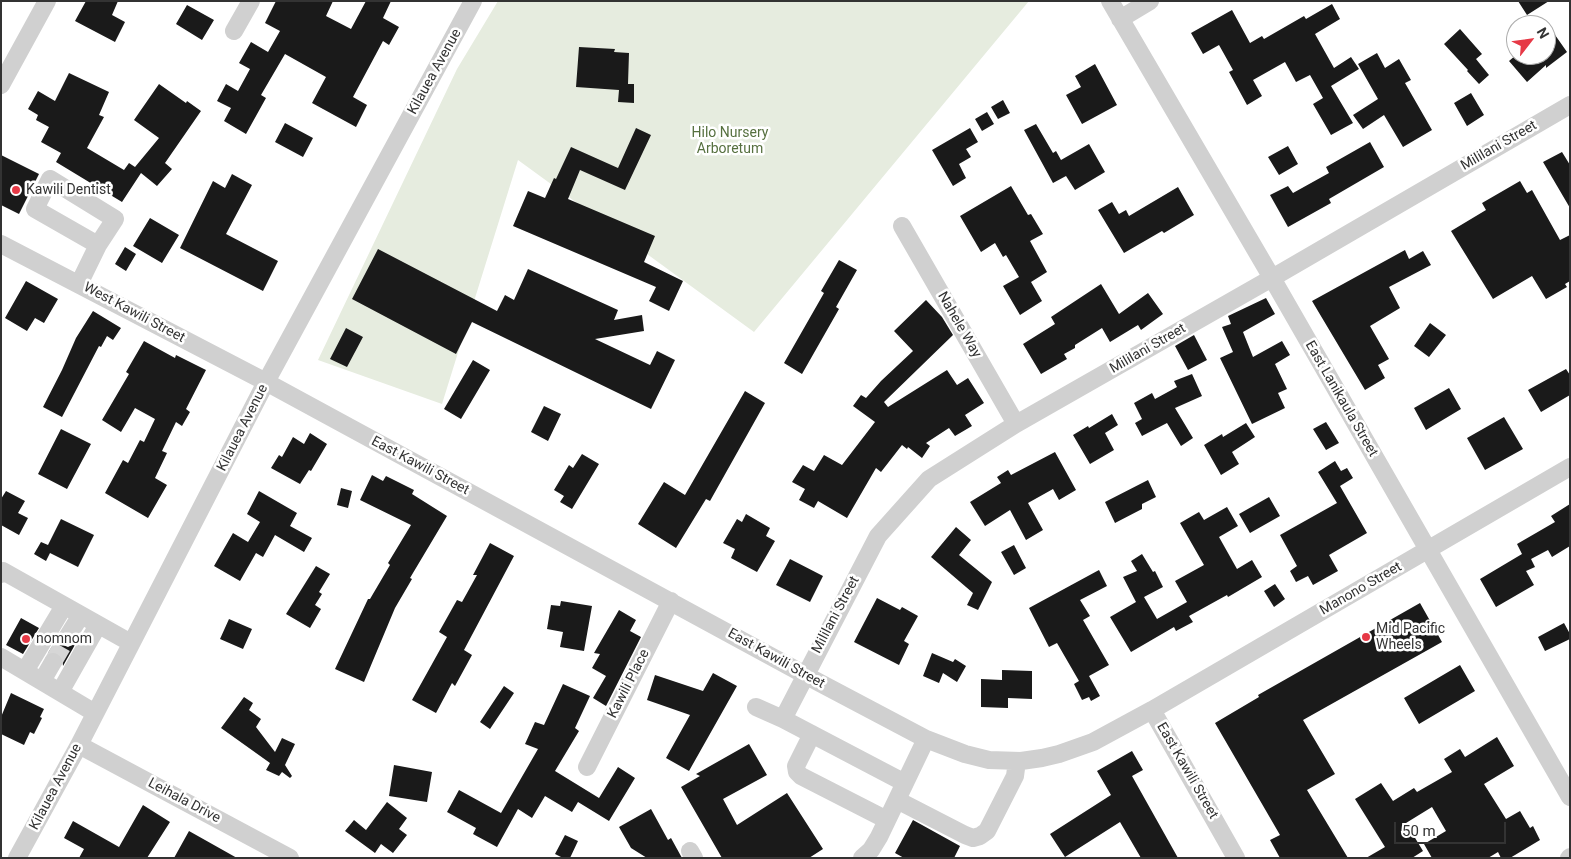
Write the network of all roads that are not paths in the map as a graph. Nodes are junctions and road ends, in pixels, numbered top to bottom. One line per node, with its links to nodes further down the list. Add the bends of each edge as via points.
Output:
1 (47, 1): 8 (street)
2 (251, 1): 7 (street)
3 (474, 1): 15 (street, Kilauea Avenue)
4 (1110, 1): 6 (street, East Lanikaula Street)
5 (1150, 1): 6 (street)
6 (1120, 18): 13 (street, East Lanikaula Street)
7 (234, 31)
8 (1, 85)
9 (1570, 105): 13 (street, Mililani Street)
10 (902, 226): 16 (street, Nahele Way)
11 (1, 244): 14 (street, West Kawili Street)
12 (98, 246): 14 (street)
13 (1272, 278): 16 (street, Mililani Street); 18 (street, East Lanikaula Street)
14 (79, 284): 15 (street, West Kawili Street)
15 (266, 382): 20 (street, East Kawili Street); 25 (street, Kilauea Avenue)
16 (1016, 424): 29 (street, Mililani Street, via 928,479 878,536)
17 (1570, 467): 18 (street, Manono Street)
18 (1427, 550): 33 (street, Manono Street); 42 (street, East Lanikaula Street)
19 (1, 574): 21 (street, via 3,571)
20 (671, 601): 29 (street, East Kawili Street); 40 (street, Kawili Place)
21 (64, 606): 22 (street); 28 (street)
22 (81, 615): 23 (street); 24 (street)
23 (98, 624): 25 (street); 31 (street)
24 (68, 636)
25 (131, 643): 34 (street, Kilauea Avenue)
26 (1, 657): 28 (street)
27 (53, 662): 30 (street)
28 (26, 671): 30 (street)
29 (805, 674): 35 (street, Mililani Street); 37 (street, East Kawili Street)
30 (42, 681): 31 (street)
31 (60, 692): 34 (street)
32 (756, 706): 35 (street)
33 (1152, 710): 39 (street, East Kawili Street, via 1082,746); 48 (street, East Kawili Street)
34 (95, 713): 38 (street, Kilauea Avenue)
35 (783, 719): 36 (street)
36 (812, 734): 41 (street); 44 (street, via 796,766 800,776)
37 (926, 739): 39 (street, East Kawili Street, via 988,760); 41 (street)
38 (79, 745): 45 (street, Kilauea Avenue); 46 (street, Leihala Drive)
39 (1018, 761): 43 (street, via 1015,776 987,831 980,836 965,835)
40 (587, 767)
41 (905, 783): 43 (street)
42 (1570, 797)
43 (897, 800): 44 (street)
44 (887, 820): 47 (street, via 871,850)
45 (17, 858)
46 (290, 858)
47 (862, 858)
48 (1236, 858)

